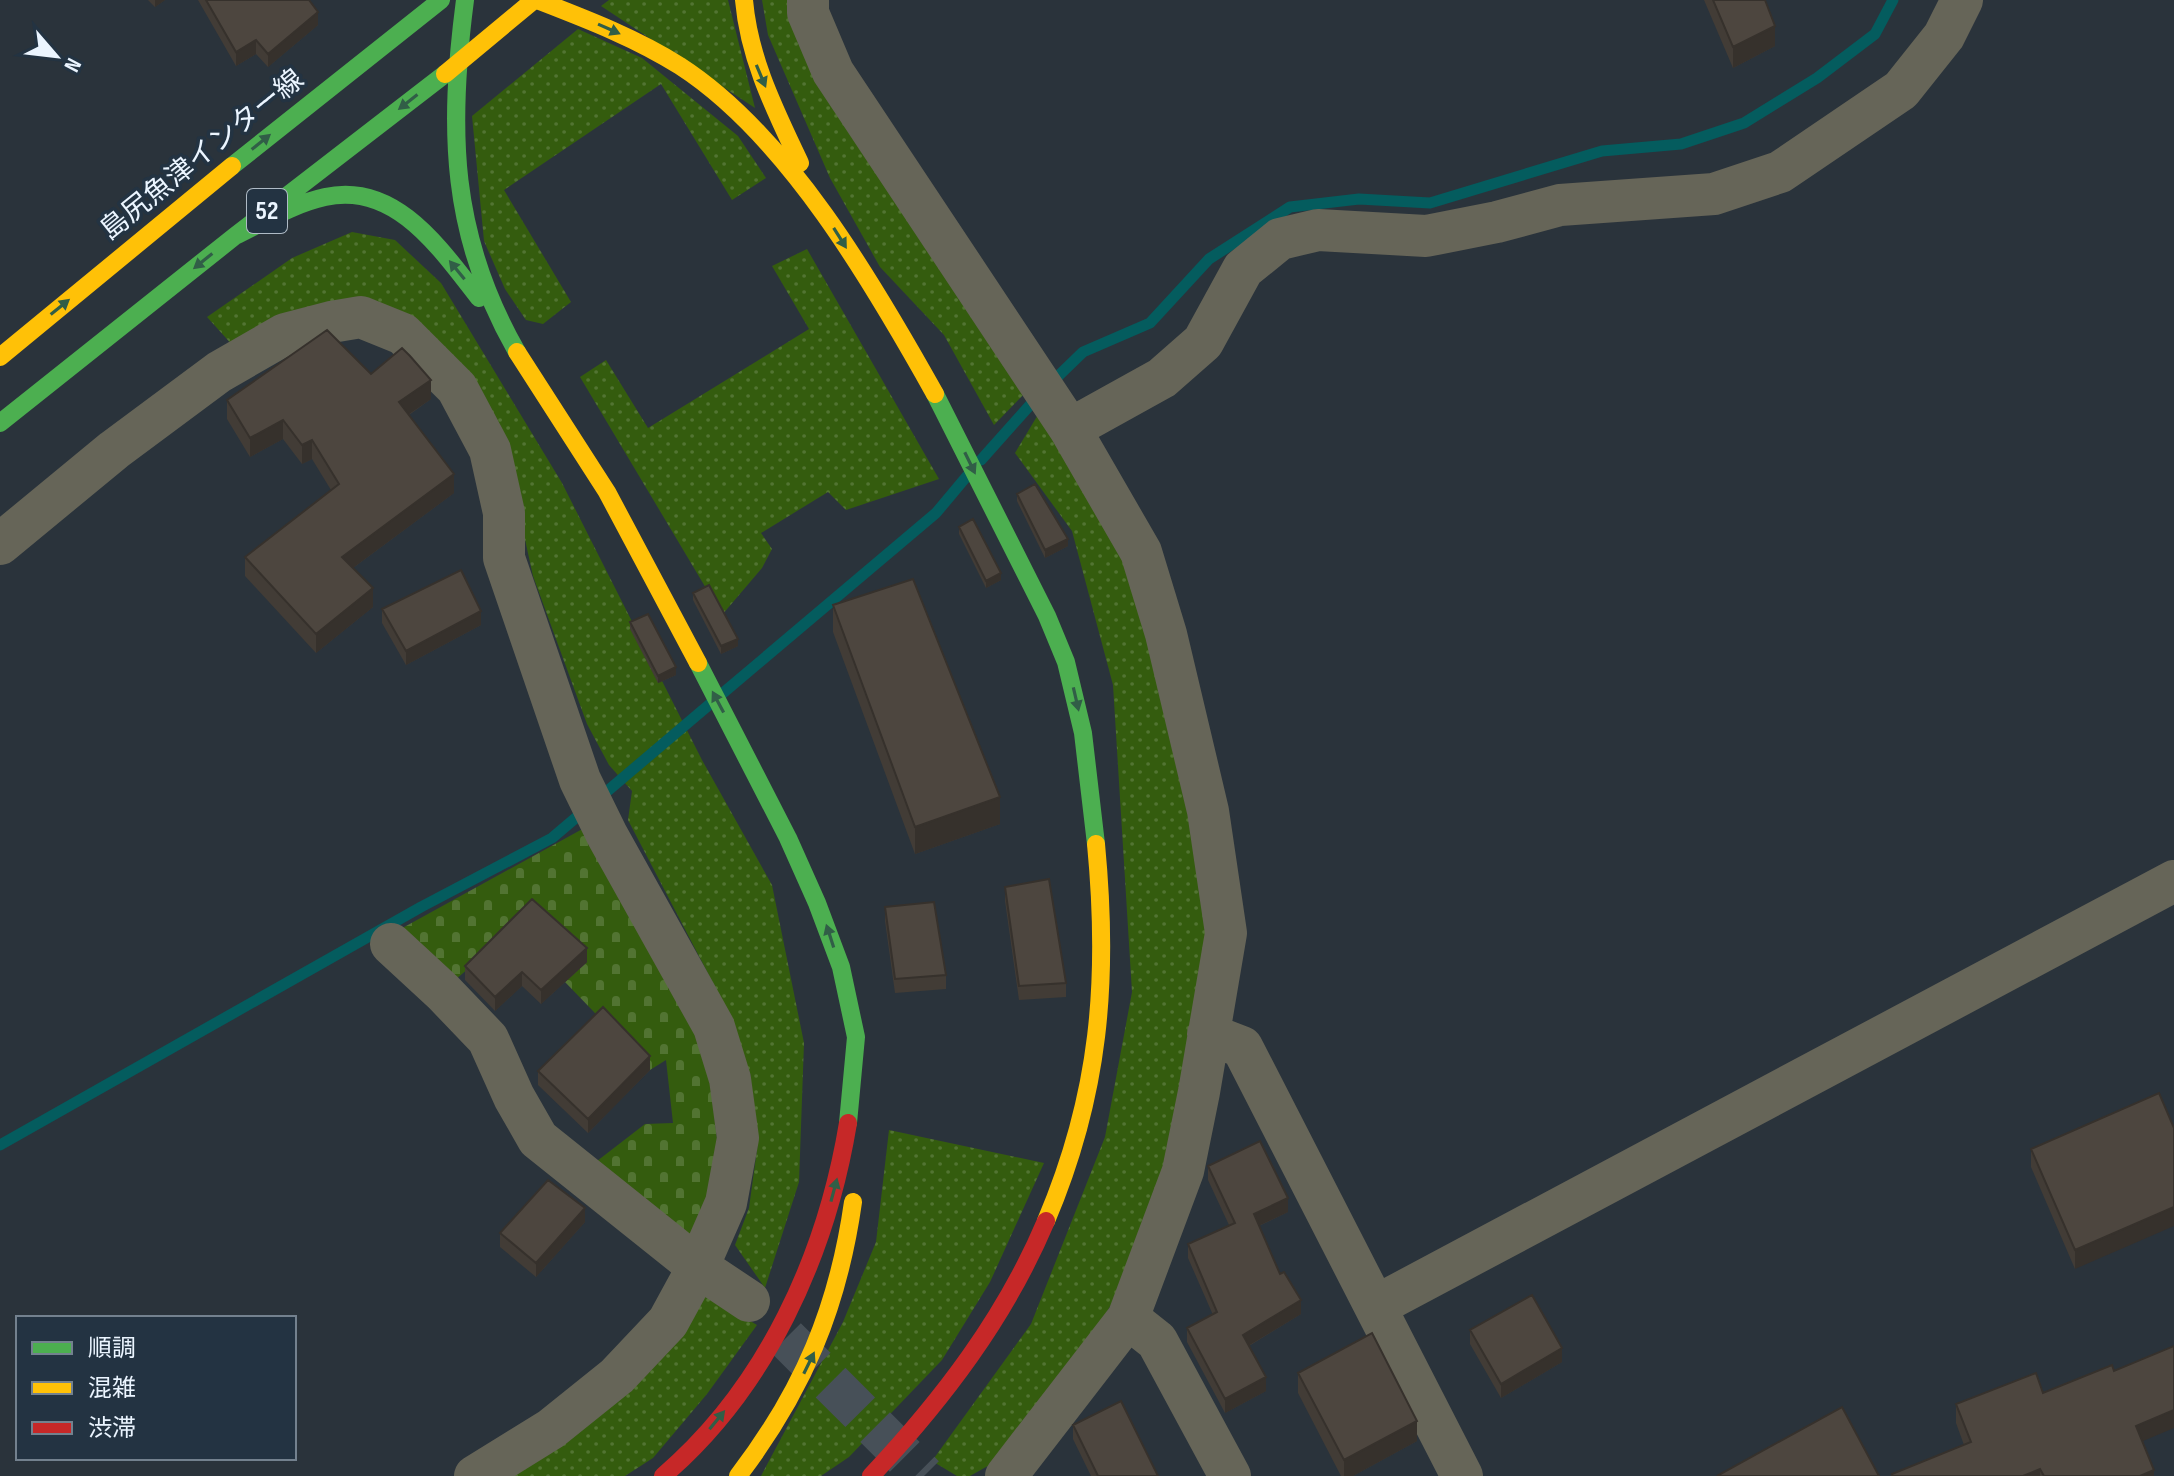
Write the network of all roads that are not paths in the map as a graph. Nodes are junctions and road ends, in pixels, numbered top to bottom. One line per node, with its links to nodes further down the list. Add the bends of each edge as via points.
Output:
1 (441, 0): 11 (main road, 島尻魚津インター線 / 52, one-way to 1)
2 (465, 0): 7 (main road)
3 (536, 0): 7 (main road, 52); 8 (main road, one-way to 8, via 636,41 683,69 725,101)
4 (744, 0): 8 (main road, one-way to 8, via 754,60)
5 (808, 0): 13 (street, via 808,13 833,72)
6 (1962, 0): 13 (street, via 1944,36 1901,90 1780,172 1714,194 1560,205 1426,236 1318,230 1280,239 1243,269 1203,342 1162,378)
7 (456, 66): 9 (main road, 52, one-way to 9); 10 (main road, via 455,165 464,221)
8 (819, 205): 23 (main road, one-way to 23, via 925,373 1053,627 1085,736 1098,860 1103,962 1099,1031 1069,1165 1014,1290)
9 (235, 236): 10 (main road, one-way to 9, via 435,243 406,216 371,196 337,195 299,206); 12 (main road, 52, one-way to 12)
10 (505, 332): 18 (main road, one-way to 10, via 823,913 767,792 607,492)
11 (0, 357)
12 (0, 423)
13 (1070, 429): 17 (street, via 1141,552 1208,811 1226,933)
14 (7, 524): 19 (street, via 208,380 285,334 361,317 403,334 457,388 490,450 504,513 504,558 580,780 714,1027 730,1079 738,1138 726,1203)
15 (2174, 881): 21 (street)
16 (391, 944): 19 (street, via 488,1039 538,1139)
17 (1208, 1034): 21 (street, via 1242,1047); 22 (street, via 1183,1171)
18 (856, 1035): 25 (main road, one-way to 18, via 710,1430 747,1383 783,1326 807,1272 843,1158); 26 (main road, one-way to 18, via 788,1406 835,1298 855,1184 860,1099)
19 (698, 1267): 20 (street); 24 (street, via 668,1322 617,1376 551,1429)
20 (749, 1301)
21 (1376, 1306): 31 (street)
22 (1128, 1318): 29 (street); 30 (street, via 1157,1341)
23 (936, 1405): 27 (main road); 28 (main road)
24 (475, 1476)
25 (663, 1476)
26 (738, 1476)
27 (853, 1476)
28 (871, 1476)
29 (1006, 1476)
30 (1230, 1476)
31 (1462, 1476)

